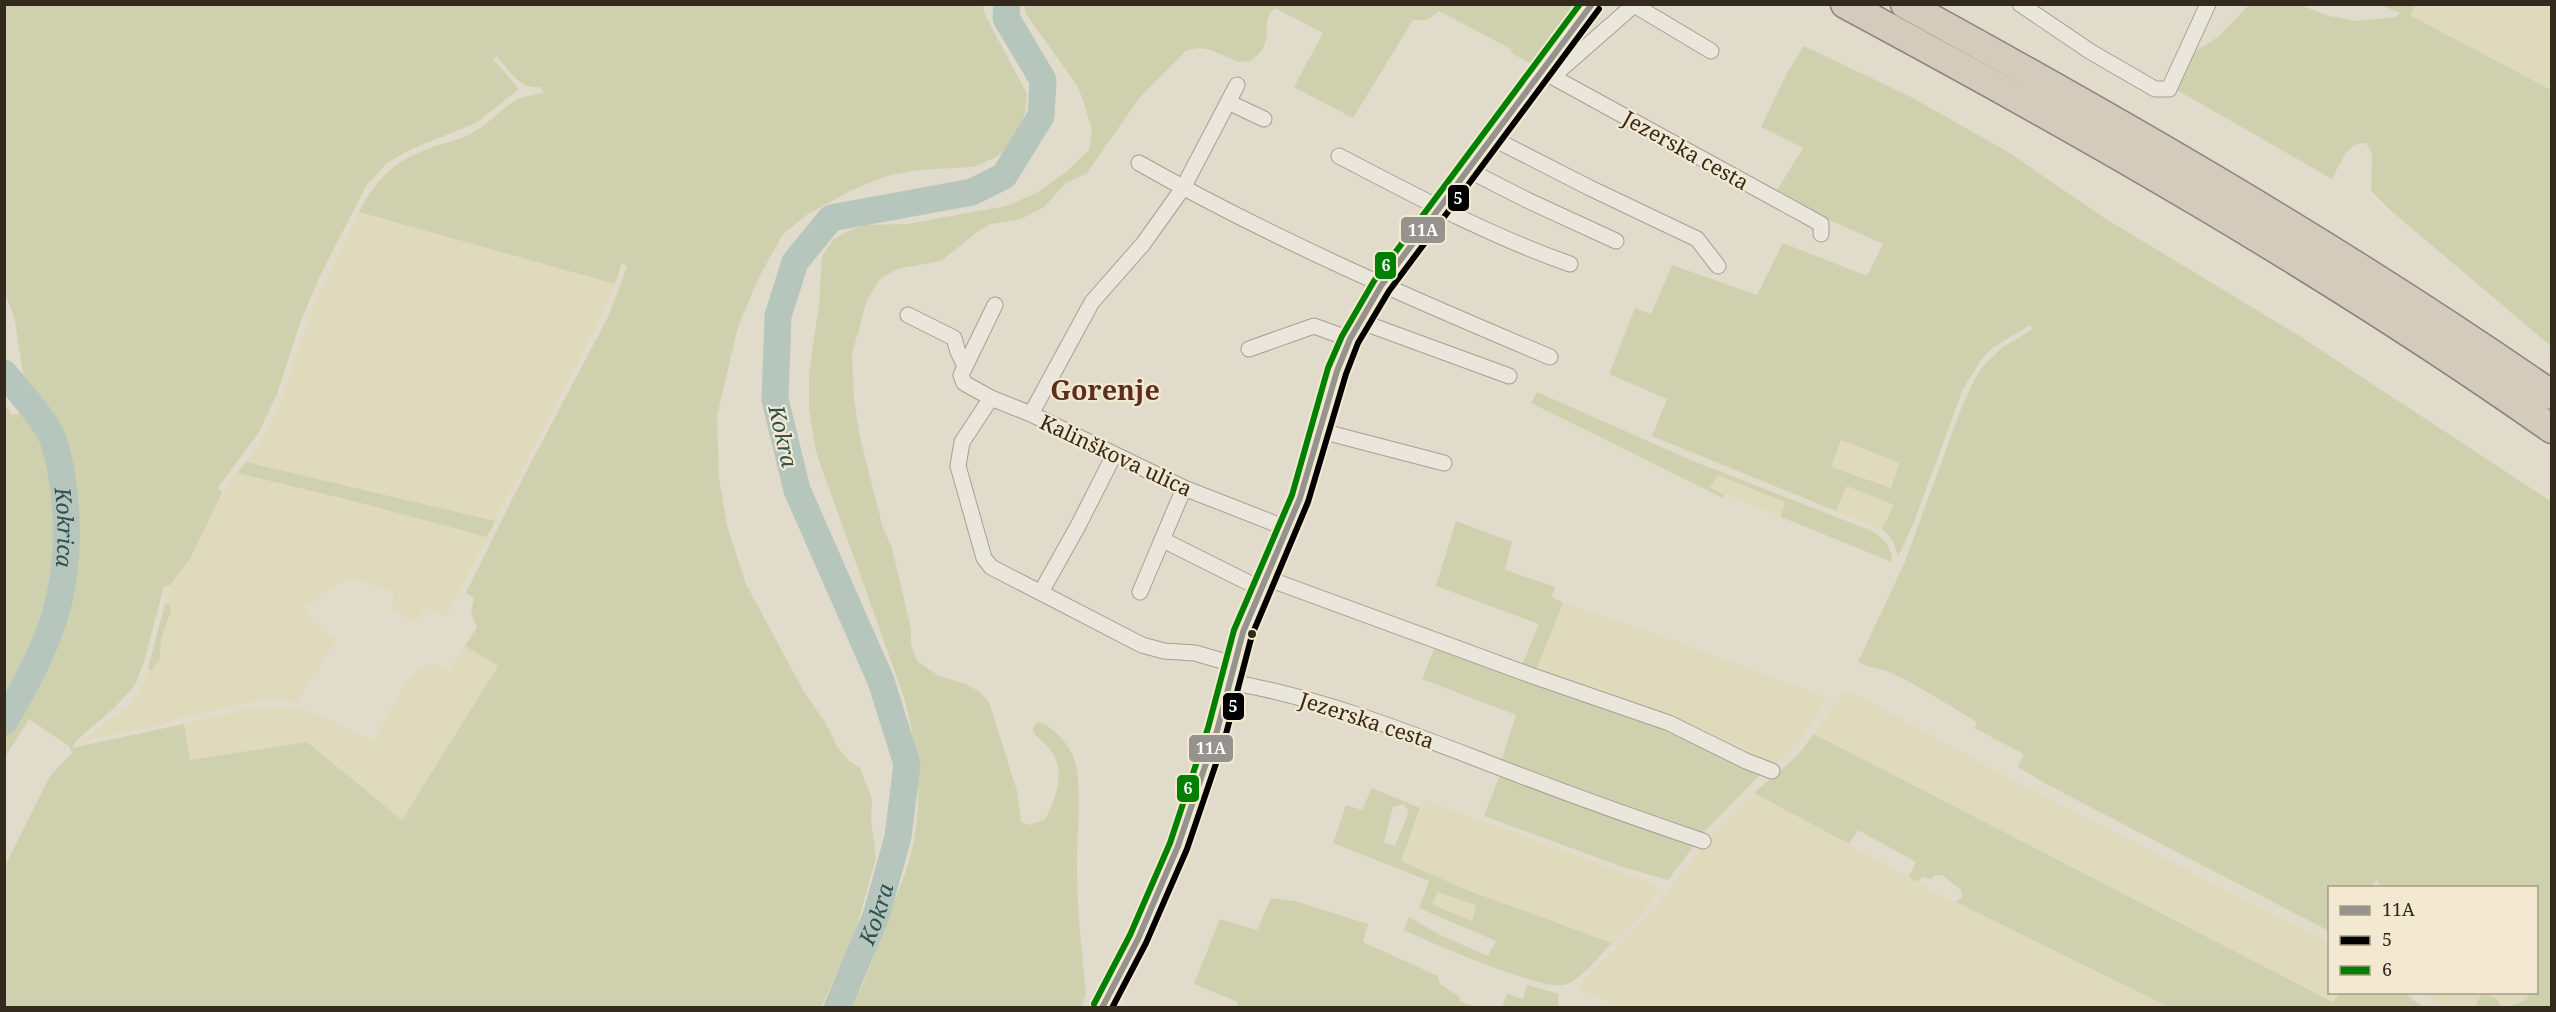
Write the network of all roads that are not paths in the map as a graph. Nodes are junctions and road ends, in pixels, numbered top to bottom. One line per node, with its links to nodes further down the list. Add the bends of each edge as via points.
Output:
1 (1592, 4): 8 (street)
2 (1845, 4): 33 (highway, via 2206,206)
3 (1905, 4): 30 (highway, via 2205,174 2391,288)
4 (2020, 4): 5 (street, via 2091,52 2155,88 2169,89)
5 (2208, 4)
6 (1634, 5): 7 (street); 8 (street)
7 (1711, 51)
8 (1548, 74): 12 (street); 18 (street, Jezerska cesta, via 1821,224)
9 (1237, 85): 10 (street, Kalinškova ulica)
10 (1228, 102): 11 (street); 16 (street, Kalinškova ulica)
11 (1264, 119)
12 (1492, 138): 15 (street); 21 (street, via 1697,239)
13 (1339, 156): 17 (street)
14 (1139, 163): 16 (street)
15 (1468, 170): 17 (street); 19 (street)
16 (1183, 188): 22 (street); 32 (street, Kalinškova ulica, via 1143,244 1092,302)
17 (1442, 207): 20 (street, via 1528,249); 22 (street)
18 (1821, 234)
19 (1616, 241)
20 (1570, 264)
21 (1718, 266)
22 (1381, 286): 25 (street); 27 (street)
23 (995, 304): 28 (street)
24 (908, 315): 28 (street, via 954,338)
25 (1354, 330): 26 (street, via 1314,326); 29 (street); 34 (street, via 1337,371)
26 (1249, 349)
27 (1550, 357)
28 (965, 366): 31 (street, via 961,375 964,383)
29 (1509, 376)
30 (2552, 395)
31 (991, 398): 32 (street); 41 (street, via 962,442 958,466 971,520 991,567)
32 (1031, 414): 35 (street, Kalinškova ulica)
33 (2552, 429)
34 (1321, 430): 36 (street); 38 (street)
35 (1114, 455): 37 (street, Kalinškova ulica); 41 (street)
36 (1444, 463)
37 (1184, 488): 38 (street, Kalinškova ulica); 39 (street)
38 (1289, 529): 40 (street)
39 (1163, 540): 40 (street); 42 (street)
40 (1264, 584): 43 (street); 44 (street, via 1670,723)
41 (1041, 592): 43 (street, Jezerska cesta, via 1143,645 1164,651 1195,652)
42 (1140, 592)
43 (1231, 673): 45 (street, Jezerska cesta, via 1265,688 1377,720); 46 (street, via 1217,731 1178,846 1138,939)
44 (1772, 771)
45 (1702, 841)
46 (1102, 1008)

